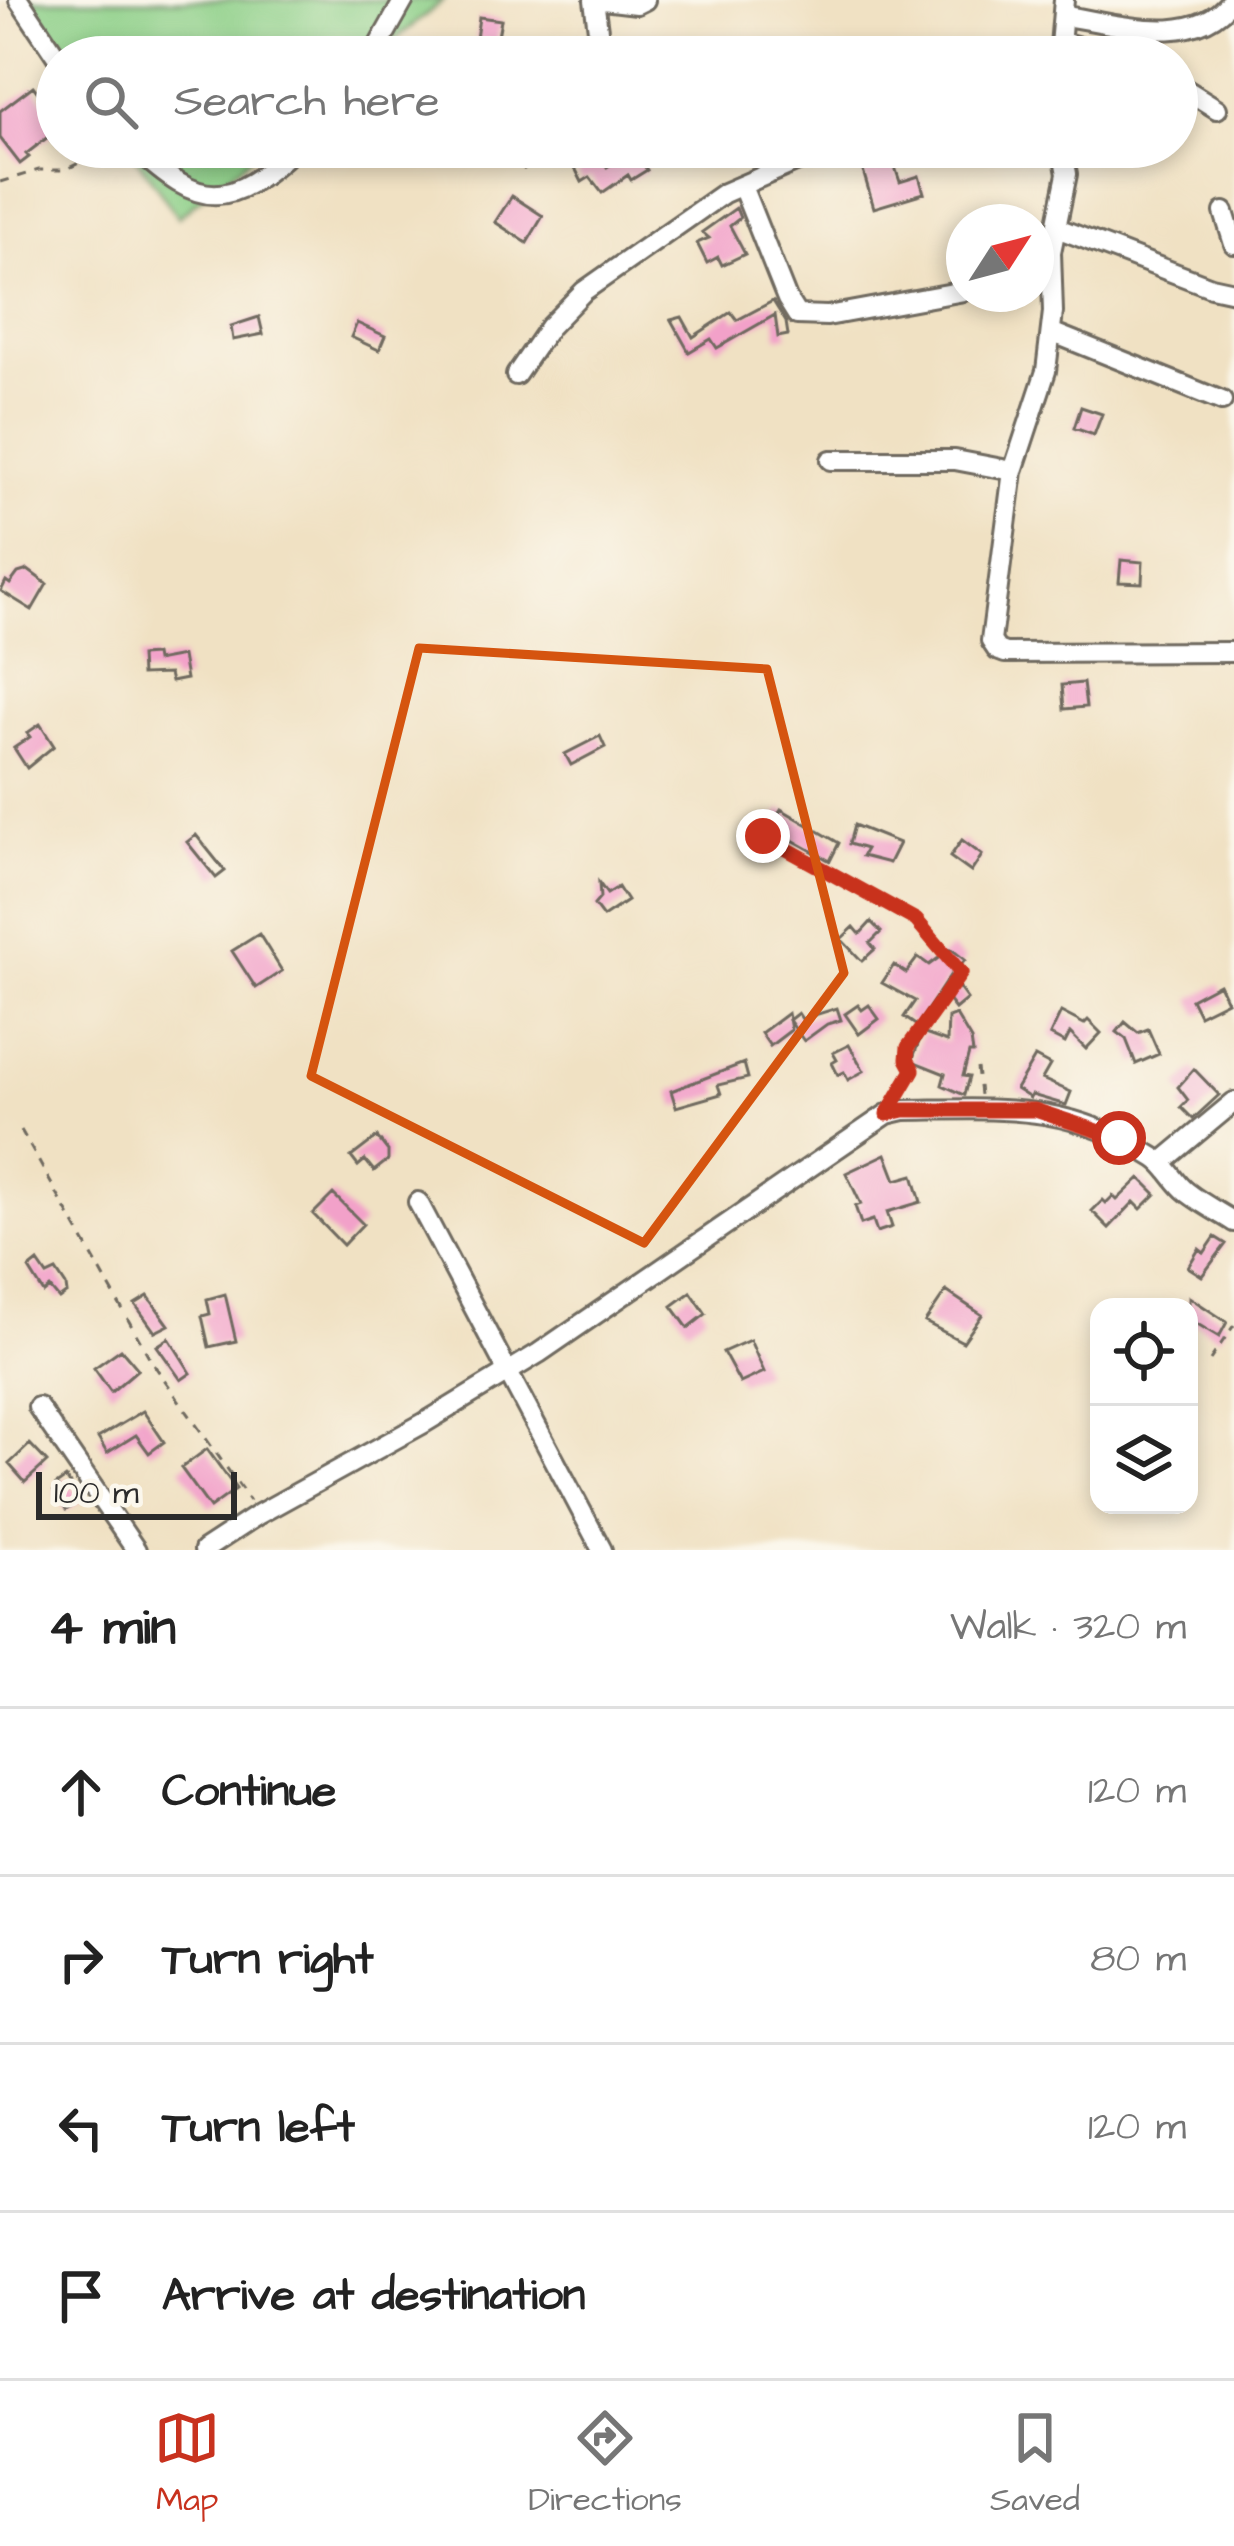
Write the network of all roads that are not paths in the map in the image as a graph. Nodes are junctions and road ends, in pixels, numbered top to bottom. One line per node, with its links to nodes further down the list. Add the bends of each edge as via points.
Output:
1 (19, 0): 8 (street)
2 (404, 0): 9 (street)
3 (594, 0): 10 (street)
4 (603, 0): 5 (street)
5 (645, 0)
6 (1232, 0): 7 (street, via 1212,18 1177,29)
7 (1065, 8)
8 (43, 36)
9 (384, 36)
10 (599, 36)
11 (1198, 97): 12 (street)
12 (1216, 109)
13 (157, 168): 14 (street, via 185,189 230,194)
14 (271, 168)
15 (783, 168): 17 (street)
16 (1066, 168): 19 (street)
17 (742, 186): 23 (street, via 797,315); 26 (street, via 584,291)
18 (1224, 212): 21 (street)
19 (1057, 228): 20 (street); 22 (street)
20 (1054, 240)
21 (1234, 244)
22 (1234, 292)
23 (946, 294)
24 (1048, 312): 25 (street)
25 (1051, 332): 27 (street); 29 (street, via 1042,390)
26 (516, 375)
27 (1222, 401)
28 (831, 460): 29 (street, via 955,460)
29 (1013, 471): 30 (street, via 991,631 997,650)
30 (1234, 652)
31 (1234, 1102): 32 (street)
32 (1162, 1162): 34 (street, via 1183,1190); 35 (street, via 1035,1110 887,1114)
33 (418, 1202): 35 (street)
34 (1234, 1222)
35 (506, 1371): 37 (street); 41 (street)
36 (38, 1406): 38 (street)
37 (231, 1532): 39 (street); 40 (street)
38 (136, 1550)
39 (204, 1550)
40 (244, 1550)
41 (602, 1550)

